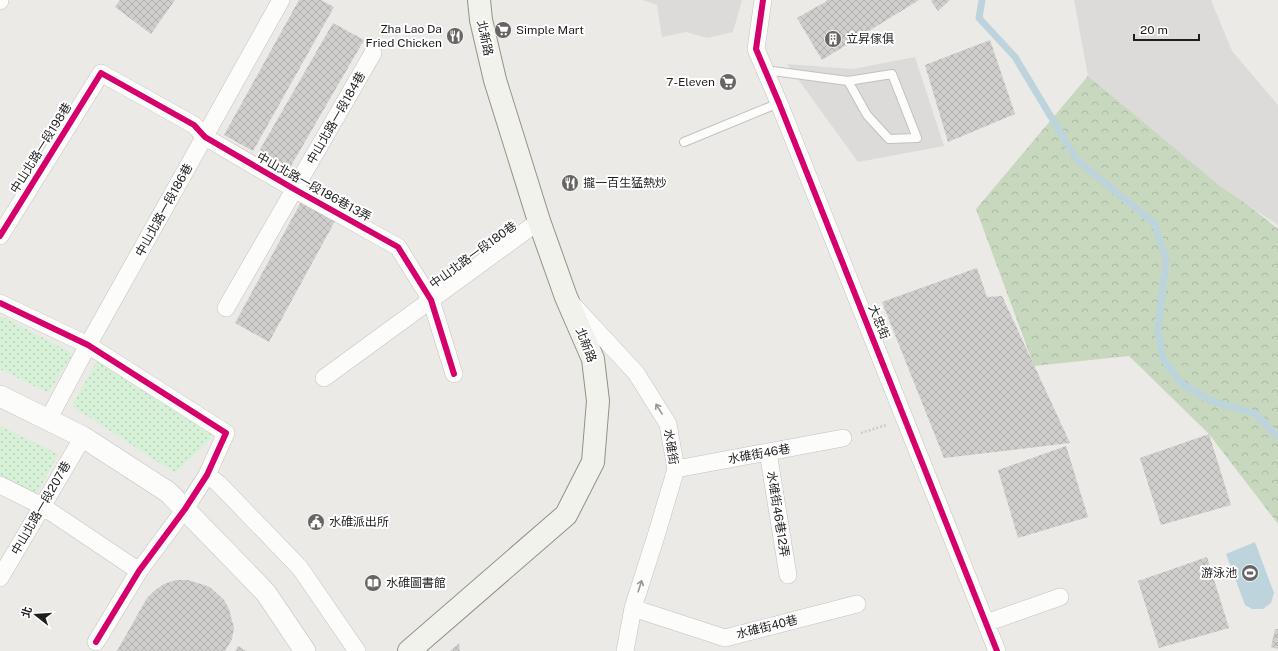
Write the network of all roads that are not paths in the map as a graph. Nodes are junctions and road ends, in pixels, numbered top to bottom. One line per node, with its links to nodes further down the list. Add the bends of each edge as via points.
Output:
1 (282, 0): 9 (street, 中山北路一段186巷)
2 (479, 0): 12 (main road, 北新路, via 495,80)
3 (763, 0): 5 (street, 大忠街, via 756,49)
4 (373, 53): 11 (street, 中山北路一段184巷)
5 (765, 70): 7 (lane); 8 (street, 大忠街)
6 (101, 72): 9 (street, 中山北路一段186巷13弄, via 194,125); 13 (street, 中山北路一段198巷)
7 (848, 81): 7 (lane, via 867,115 889,139 917,138 892,74)
8 (780, 103): 10 (lane); 37 (street, 大忠街)
9 (205, 137): 11 (street, 中山北路一段186巷13弄); 18 (street, 中山北路一段186巷)
10 (684, 142)
11 (294, 189): 15 (street, 中山北路一段186巷13弄, via 398,247); 17 (street, 中山北路一段184巷)
12 (539, 221): 14 (main road, 北新路); 15 (street, 中山北路一段180巷)
13 (0, 236)
14 (566, 298): 26 (street, 水碓街, one-way to 14, via 668,424 636,373); 41 (main road, 北新路, via 593,359 598,401 593,462 566,515)
15 (431, 300): 19 (street, 中山北路一段186巷13弄); 20 (street, 中山北路一段180巷)
16 (0, 303): 18 (street)
17 (226, 308)
18 (88, 345): 22 (street, 中山北路一段186巷); 27 (street, via 226,433)
19 (454, 374)
20 (324, 378)
21 (0, 396): 22 (street)
22 (48, 420): 23 (street)
23 (83, 437): 29 (street, 中山北路一段207巷); 30 (street, via 168,492)
24 (843, 438): 25 (street, 水碓街46巷)
25 (768, 452): 26 (street, 水碓街46巷); 32 (street, 水碓街46巷12弄)
26 (676, 469): 36 (street, 水碓街, one-way to 26)
27 (207, 475): 30 (street); 40 (street, via 218,483 300,568)
28 (0, 485): 29 (street)
29 (42, 506): 31 (street); 33 (street, 中山北路一段207巷)
30 (185, 509): 31 (street); 39 (street, via 266,593)
31 (138, 572): 38 (street)
32 (788, 575)
33 (0, 578)
34 (1060, 596): 37 (street)
35 (857, 604): 36 (street, 水碓街40巷, via 726,638)
36 (633, 608): 42 (street, 水碓街)
37 (986, 623): 43 (street, 大忠街)
38 (96, 642)
39 (305, 651)
40 (357, 651)
41 (409, 651)
42 (625, 651)
43 (997, 651)

